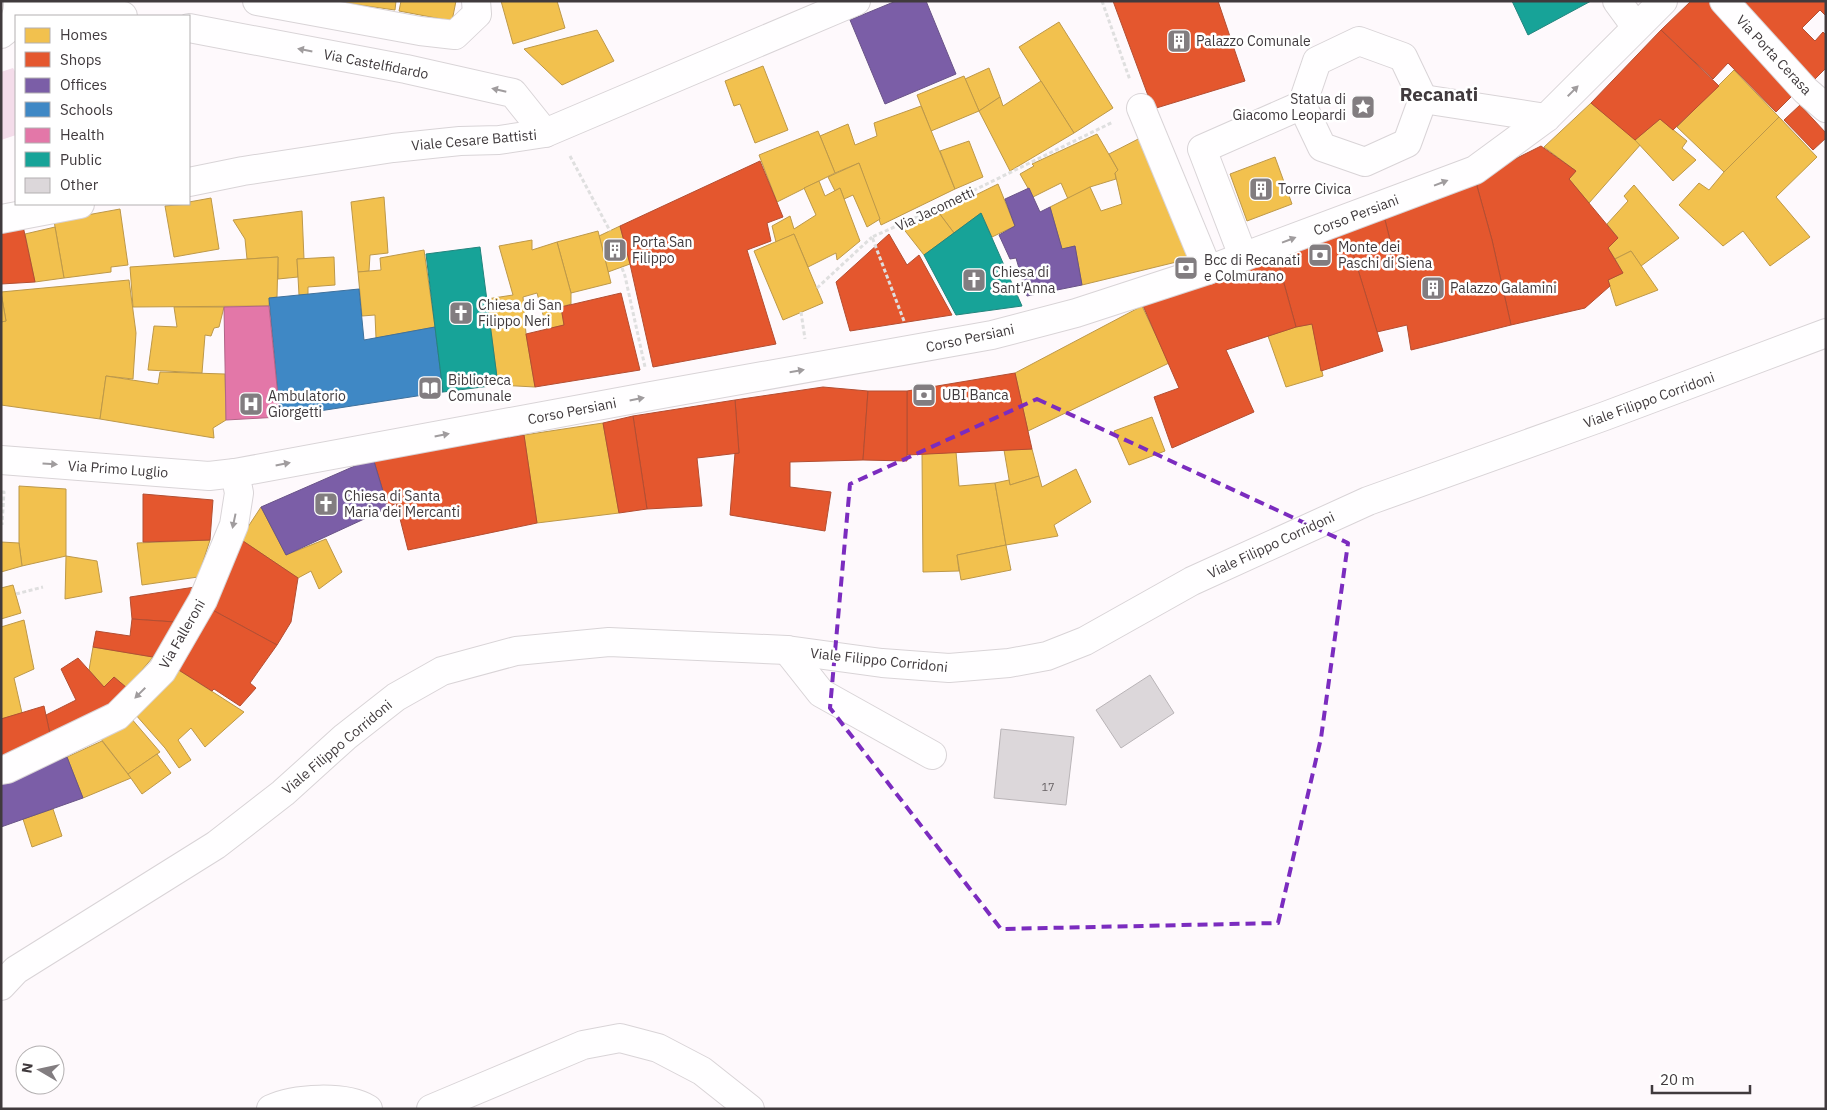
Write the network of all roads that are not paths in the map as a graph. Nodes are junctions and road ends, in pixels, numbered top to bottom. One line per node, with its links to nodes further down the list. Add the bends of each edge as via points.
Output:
1 (256, 1): 2 (street, via 454,35 476,14)
2 (476, 1)
3 (856, 1): 19 (street, Viale Cesare Battisti)
4 (1617, 1): 11 (street)
5 (1663, 1): 11 (street, Corso Persiani)
6 (1724, 1): 17 (street, Via Porta Cerasa, via 1805,90)
7 (18, 2): 8 (street); 9 (street)
8 (15, 15)
9 (116, 15)
10 (15, 16): 13 (street)
11 (1636, 27): 18 (street, Corso Persiani, one-way to 11)
12 (190, 28): 19 (street, Via Castelfidardo, one-way to 12, via 513,94 406,69)
13 (1, 34)
14 (1423, 99): 15 (street, via 1407,143 1365,162 1322,147); 15 (street, via 1403,57 1359,41 1317,61); 18 (street)
15 (1302, 105): 23 (street, via 1202,149)
16 (1141, 108): 24 (street)
17 (1826, 108)
18 (1546, 118): 23 (street, Corso Persiani, one-way to 18, via 1475,170)
19 (545, 133): 20 (street, Viale Cesare Battisti, via 393,148)
20 (190, 182)
21 (74, 205): 22 (street)
22 (1, 218)
23 (1243, 256): 24 (street, Corso Persiani)
24 (1208, 270): 27 (street, Corso Persiani, one-way to 24, via 992,335 1076,313)
25 (1826, 333): 28 (street, Viale Filippo Corridoni, via 1606,416 1368,500 1192,581 1085,641 1048,656 949,668 882,664)
26 (1, 460): 27 (street, Via Primo Luglio, one-way to 27, via 208,476)
27 (235, 473): 30 (street, Via Falleroni, one-way to 30, via 239,493 234,525 203,600 162,671 117,716)
28 (787, 650): 29 (street, via 820,693); 31 (street, Viale Filippo Corridoni, via 609,642 516,651 442,671 396,697 284,793 216,845 16,970)
29 (932, 755)
30 (1, 770)
31 (1, 986)
32 (271, 1109): 33 (street, via 284,1103 330,1099)
33 (368, 1109)
34 (431, 1109): 35 (street, via 583,1045 620,1038 658,1048 702,1071)
35 (750, 1109)

